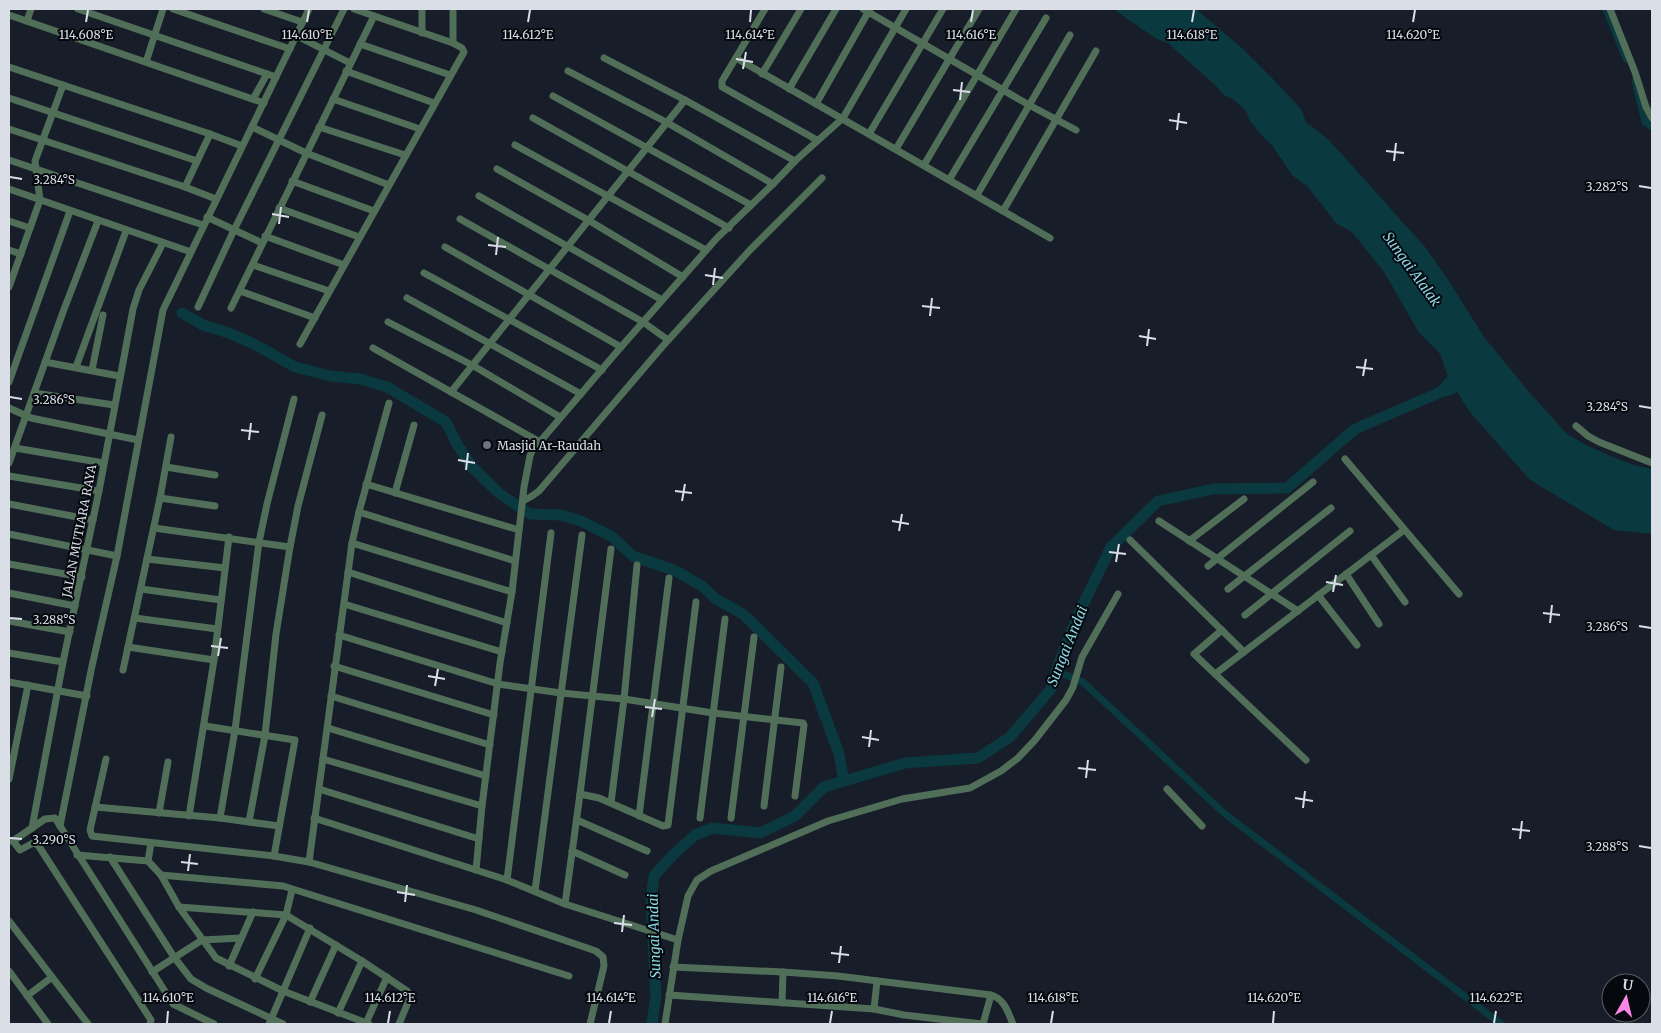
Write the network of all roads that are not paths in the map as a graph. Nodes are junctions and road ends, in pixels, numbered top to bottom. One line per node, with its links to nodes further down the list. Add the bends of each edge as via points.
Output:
1 (31, 9): 23 (street)
2 (78, 9): 27 (street)
3 (163, 9): 27 (street)
4 (173, 9): 33 (street)
5 (264, 9): 24 (street)
6 (309, 9): 24 (street)
7 (344, 9): 34 (street)
8 (354, 9): 21 (street)
9 (422, 9): 26 (street)
10 (453, 9): 32 (street)
11 (766, 9): 37 (street)
12 (801, 9): 45 (street)
13 (836, 9): 50 (street)
14 (906, 9): 25 (street)
15 (943, 9): 30 (street)
16 (979, 9): 38 (street)
17 (1016, 9): 47 (street)
18 (1610, 9): 64 (street)
19 (867, 10): 25 (street); 59 (street)
20 (9, 14): 23 (street)
21 (374, 16): 26 (street); 31 (street)
22 (1046, 18): 51 (street)
23 (27, 21): 39 (street)
24 (302, 22): 29 (street)
25 (896, 27): 30 (street); 63 (street)
26 (422, 33): 32 (street)
27 (155, 35): 39 (street); 44 (street)
28 (1070, 35): 60 (street)
29 (297, 36): 33 (street); 34 (street)
30 (923, 43): 38 (street); 73 (street)
31 (360, 44): 40 (street); 46 (street)
32 (453, 44): 46 (street, via 464,52)
33 (290, 49): 48 (street)
34 (323, 49): 40 (street); 74 (street)
35 (1096, 51): 65 (street)
36 (604, 58): 56 (street)
37 (736, 58): 45 (street); 75 (street, via 722,81 722,87)
38 (950, 59): 47 (street); 80 (street)
39 (146, 62): 54 (street)
40 (350, 63): 42 (street)
41 (9, 67): 49 (street)
42 (346, 71): 55 (street); 58 (street)
43 (568, 71): 66 (street)
44 (267, 74): 48 (street); 54 (street)
45 (762, 74): 50 (street)
46 (450, 75): 58 (street)
47 (976, 75): 51 (street); 86 (street)
48 (276, 77): 57 (street)
49 (63, 85): 61 (street); 72 (street)
50 (789, 89): 59 (street)
51 (1003, 90): 60 (street); 92 (street)
52 (553, 96): 79 (street)
53 (9, 98): 61 (street)
54 (253, 99): 57 (street)
55 (333, 99): 68 (street); 70 (street)
56 (684, 100): 66 (street); 85 (street)
57 (264, 103): 67 (street)
58 (434, 103): 70 (street)
59 (816, 104): 63 (street)
60 (1029, 105): 65 (street); 97 (street)
61 (53, 112): 76 (street); 84 (street)
62 (532, 118): 89 (street)
63 (843, 118): 73 (street); 75 (street)
64 (1652, 118)
65 (1057, 120): 71 (street); 106 (street)
66 (666, 122): 79 (street); 93 (street)
67 (252, 127): 74 (street); 78 (street)
68 (319, 127): 81 (street); 82 (street)
69 (9, 129): 76 (street)
70 (420, 129): 82 (street)
71 (1076, 130)
72 (210, 134): 78 (street); 84 (street)
73 (869, 134): 80 (street)
74 (280, 140): 81 (street); 115 (street)
75 (817, 140): 85 (street)
76 (42, 141): 87 (street); 95 (street)
77 (515, 145): 99 (street)
78 (242, 146): 100 (street)
79 (646, 147): 89 (street); 102 (street)
80 (896, 149): 86 (street)
81 (306, 153): 91 (street); 94 (street)
82 (405, 155): 94 (street)
83 (9, 160): 87 (street)
84 (197, 161): 95 (street)
85 (794, 161): 93 (street)
86 (924, 165): 92 (street)
87 (35, 169): 101 (street); 112 (street)
88 (498, 169): 109 (street)
89 (627, 171): 99 (street); 114 (street)
90 (822, 178): 146 (street, via 750,250)
91 (292, 180): 103 (street); 104 (street)
92 (949, 180): 97 (street)
93 (773, 184): 102 (street)
94 (389, 185): 104 (street)
95 (186, 188): 100 (street)
96 (9, 189): 101 (street)
97 (977, 195): 106 (street)
98 (478, 196): 122 (street)
99 (608, 196): 109 (street); 125 (street)
100 (216, 199): 107 (street)
101 (40, 200): 105 (street); 113 (street)
102 (751, 206): 114 (street)
103 (279, 208): 117 (street); 118 (street)
104 (374, 210): 118 (street)
105 (70, 211): 111 (street); 157 (street)
106 (1003, 211): 119 (street)
107 (207, 217): 112 (street); 115 (street)
108 (460, 219): 130 (street)
109 (588, 220): 122 (street); 132 (street)
110 (9, 221): 113 (street)
111 (98, 221): 116 (street); 151 (street)
112 (204, 225): 126 (street)
113 (30, 228): 127 (street)
114 (729, 228): 125 (street)
115 (234, 230): 121 (street); 139 (street)
116 (126, 231): 120 (street); 153 (street)
117 (266, 236): 121 (street); 129 (street)
118 (359, 237): 129 (street)
119 (1050, 238)
120 (163, 243): 126 (street); 156 (street, JALAN MUTIARA RAYA, via 136,297)
121 (262, 244): 128 (street)
122 (567, 246): 130 (street); 138 (street)
123 (445, 247): 136 (street)
124 (9, 250): 127 (street)
125 (706, 250): 132 (street)
126 (191, 252): 172 (street, via 163,310)
127 (21, 254): 133 (street)
128 (253, 265): 134 (street); 135 (street)
129 (344, 265): 135 (street)
130 (549, 269): 136 (street); 145 (street)
131 (424, 273): 143 (street)
132 (683, 277): 138 (street)
133 (9, 284)
134 (240, 291): 140 (street); 142 (street)
135 (329, 291): 142 (street)
136 (528, 296): 143 (street); 149 (street)
137 (407, 298): 148 (street)
138 (662, 300): 145 (street)
139 (198, 307)
140 (231, 308)
141 (103, 315): 154 (street)
142 (315, 318): 147 (street)
143 (509, 320): 148 (street); 155 (street)
144 (388, 322): 152 (street)
145 (643, 322): 146 (street); 149 (street)
146 (668, 340): 189 (street, via 539,491)
147 (300, 344)
148 (490, 344): 152 (street); 160 (street)
149 (621, 347): 155 (street)
150 (373, 348): 158 (street)
151 (45, 362): 153 (street); 159 (street)
152 (472, 366): 158 (street); 167 (street)
153 (76, 367): 154 (street)
154 (92, 370): 156 (street)
155 (602, 370): 160 (street)
156 (119, 376): 163 (street, JALAN MUTIARA RAYA)
157 (9, 382)
158 (451, 392): 173 (street)
159 (34, 393): 163 (street); 165 (street)
160 (581, 394): 167 (street)
161 (294, 399): 205 (street)
162 (389, 402): 183 (street)
163 (114, 405): 170 (street, JALAN MUTIARA RAYA)
164 (9, 408): 165 (street)
165 (26, 416): 170 (street); 174 (street)
166 (322, 416): 207 (street)
167 (560, 417): 173 (street)
168 (414, 424): 185 (street)
169 (1582, 430): 177 (street, via 1623,453)
170 (110, 436): 172 (street); 176 (street, JALAN MUTIARA RAYA)
171 (171, 437): 179 (street)
172 (138, 440): 211 (street)
173 (540, 442): 189 (street, via 530,456)
174 (15, 448): 176 (street); 178 (street)
175 (1345, 459): 197 (street)
176 (104, 463): 184 (street, JALAN MUTIARA RAYA)
177 (1652, 463)
178 (9, 464)
179 (166, 467): 180 (street); 186 (street)
180 (215, 475)
181 (9, 476): 184 (street)
182 (1313, 482): 216 (street)
183 (366, 484): 185 (street); 192 (street)
184 (99, 491): 193 (street, JALAN MUTIARA RAYA)
185 (395, 493): 195 (street)
186 (160, 498): 190 (street); 196 (street)
187 (1244, 499): 204 (street)
188 (9, 504): 193 (street)
189 (522, 504): 195 (street)
190 (215, 506)
191 (1331, 508): 223 (street)
192 (359, 512): 206 (street); 213 (street)
193 (93, 520): 208 (street, JALAN MUTIARA RAYA)
194 (1159, 521): 204 (street)
195 (520, 527): 213 (street)
196 (154, 528): 202 (street); 212 (street)
197 (1404, 530): 210 (street); 227 (street)
198 (1350, 531): 235 (street)
199 (551, 533): 260 (street)
200 (9, 534): 208 (street)
201 (582, 535): 262 (street)
202 (229, 538): 205 (street); 217 (street)
203 (1130, 540): 242 (street)
204 (1189, 541): 234 (street)
205 (259, 542): 207 (street); 275 (street)
206 (352, 542): 218 (street); 224 (street)
207 (290, 547): 276 (street)
208 (87, 549): 211 (street); 220 (street, JALAN MUTIARA RAYA)
209 (611, 549): 265 (street)
210 (1371, 555): 219 (street); 231 (street)
211 (117, 556): 263 (street)
212 (148, 559): 217 (street); 222 (street)
213 (515, 561): 224 (street)
214 (9, 564): 220 (street)
215 (637, 566): 266 (street)
216 (1208, 566)
217 (225, 568): 229 (street)
218 (348, 572): 232 (street); 239 (street)
219 (1346, 574): 228 (street); 240 (street)
220 (82, 577): 233 (street, JALAN MUTIARA RAYA)
221 (669, 578): 267 (street)
222 (141, 588): 229 (street); 236 (street)
223 (1228, 589)
224 (512, 592): 239 (street)
225 (9, 593): 233 (street)
226 (1118, 594): 329 (street, via 1082,657 1066,700 1012,763 970,788 902,798 871,807 828,821 711,871 697,880 688,896)
227 (1459, 594)
228 (1318, 595): 234 (street); 246 (street)
229 (221, 600): 241 (street)
230 (696, 602): 268 (street)
231 (1405, 602)
232 (344, 604): 244 (street); 249 (street)
233 (76, 606): 243 (street, JALAN MUTIARA RAYA)
234 (1298, 611): 250 (street)
235 (1245, 615)
236 (135, 618): 241 (street); 247 (street)
237 (725, 619): 269 (street)
238 (9, 621): 243 (street)
239 (507, 623): 249 (street)
240 (1379, 624)
241 (217, 629): 251 (street)
242 (1222, 630): 250 (street); 256 (street, via 1194,654)
243 (70, 632): 252 (street, JALAN MUTIARA RAYA)
244 (339, 635): 253 (street); 258 (street)
245 (754, 637): 271 (street)
246 (1357, 645)
247 (128, 647): 251 (street); 255 (street)
248 (9, 652): 252 (street)
249 (502, 652): 258 (street)
250 (1244, 652): 256 (street)
251 (214, 660): 273 (street)
252 (63, 662): 261 (street, JALAN MUTIARA RAYA)
253 (334, 666): 264 (street); 270 (street)
254 (781, 667): 272 (street)
255 (123, 670)
256 (1215, 674): 280 (street)
257 (9, 682): 259 (street)
258 (498, 684): 260 (street); 270 (street)
259 (28, 685): 261 (street); 283 (street)
260 (531, 689): 262 (street); 318 (street)
261 (58, 691): 263 (street); 304 (street, JALAN MUTIARA RAYA)
262 (561, 693): 265 (street); 320 (street)
263 (87, 696): 301 (street)
264 (331, 696): 274 (street); 277 (street)
265 (593, 696): 266 (street); 286 (street)
266 (624, 699): 267 (street); 288 (street)
267 (654, 703): 268 (street); 294 (street)
268 (683, 708): 269 (street); 294 (street, via 668,825)
269 (713, 713): 271 (street); 297 (street)
270 (494, 714): 277 (street)
271 (743, 717): 272 (street); 298 (street)
272 (774, 720): 287 (street, via 804,724); 290 (street)
273 (205, 726): 275 (street); 293 (street)
274 (328, 728): 279 (street); 282 (street)
275 (235, 730): 276 (street); 295 (street)
276 (265, 735): 300 (street); 302 (street, via 295,740)
277 (490, 745): 282 (street)
278 (106, 759): 291 (street)
279 (323, 759): 284 (street); 289 (street)
280 (1306, 760)
281 (168, 762): 292 (street)
282 (486, 776): 289 (street)
283 (9, 779)
284 (319, 789): 296 (street); 305 (street)
285 (1167, 789): 303 (street)
286 (580, 794): 288 (street); 299 (street)
287 (795, 796)
288 (610, 802): 294 (street)
289 (482, 806): 305 (street)
290 (764, 806)
291 (95, 807): 292 (street); 307 (street, via 90,830 92,836)
292 (159, 813): 293 (street)
293 (189, 816): 295 (street)
294 (639, 816)
295 (220, 818): 300 (street)
296 (314, 818): 314 (street); 315 (street)
297 (700, 818)
298 (731, 818)
299 (577, 820): 308 (street); 309 (street)
300 (249, 822): 302 (street)
301 (60, 826): 304 (street, via 53,818 45,819); 310 (street)
302 (279, 826): 311 (street)
303 (1202, 826)
304 (32, 828): 306 (street)
305 (479, 839): 315 (street)
306 (11, 841): 354 (street, via 20,850 33,843 38,845 151,1020)
307 (151, 843): 311 (street); 313 (street)
308 (572, 851): 317 (street); 321 (street)
309 (647, 851)
310 (77, 855): 312 (street); 336 (street)
311 (274, 856): 314 (street)
312 (110, 857): 313 (street); 331 (street)
313 (148, 861): 316 (street)
314 (309, 862): 359 (street, via 476,910 596,951 603,957 604,966)
315 (476, 870): 318 (street)
316 (160, 875): 319 (street, via 278,885); 322 (street)
317 (625, 875)
318 (507, 880): 320 (street)
319 (292, 890): 324 (street); 338 (street)
320 (535, 891): 321 (street)
321 (565, 904): 329 (street)
322 (179, 907): 323 (street); 328 (street)
323 (253, 912): 324 (street); 327 (street)
324 (286, 915): 326 (street); 341 (street)
325 (9, 921): 339 (street)
326 (310, 928): 330 (street); 343 (street)
327 (241, 938): 328 (street); 333 (street)
328 (202, 940): 331 (street); 333 (street, via 216,958)
329 (678, 940): 334 (street)
330 (336, 945): 332 (street); 347 (street)
331 (174, 956): 336 (street); 351 (street, via 198,984)
332 (362, 961): 340 (street); 350 (street)
333 (229, 966): 341 (street)
334 (673, 967): 337 (street); 344 (street)
335 (9, 971): 346 (street)
336 (152, 972): 355 (street, via 173,1004)
337 (783, 972): 342 (street); 348 (street)
338 (569, 976)
339 (52, 977): 346 (street); 353 (street)
340 (387, 977): 357 (street); 358 (street, via 410,996)
341 (255, 979): 343 (street)
342 (877, 981): 345 (street); 349 (street)
343 (283, 991): 347 (street); 351 (street)
344 (669, 994): 348 (street); 360 (street)
345 (992, 995): 361 (street); 362 (street, via 1004,1003)
346 (27, 996): 352 (street)
347 (310, 1002): 350 (street)
348 (782, 1002): 349 (street)
349 (874, 1009): 361 (street)
350 (338, 1013): 357 (street)
351 (270, 1022): 356 (street)
352 (48, 1024)
353 (88, 1024)
354 (150, 1024)
355 (214, 1024)
356 (283, 1024)
357 (368, 1024)
358 (399, 1024)
359 (591, 1024)
360 (665, 1024)
361 (982, 1024)
362 (1013, 1024)

